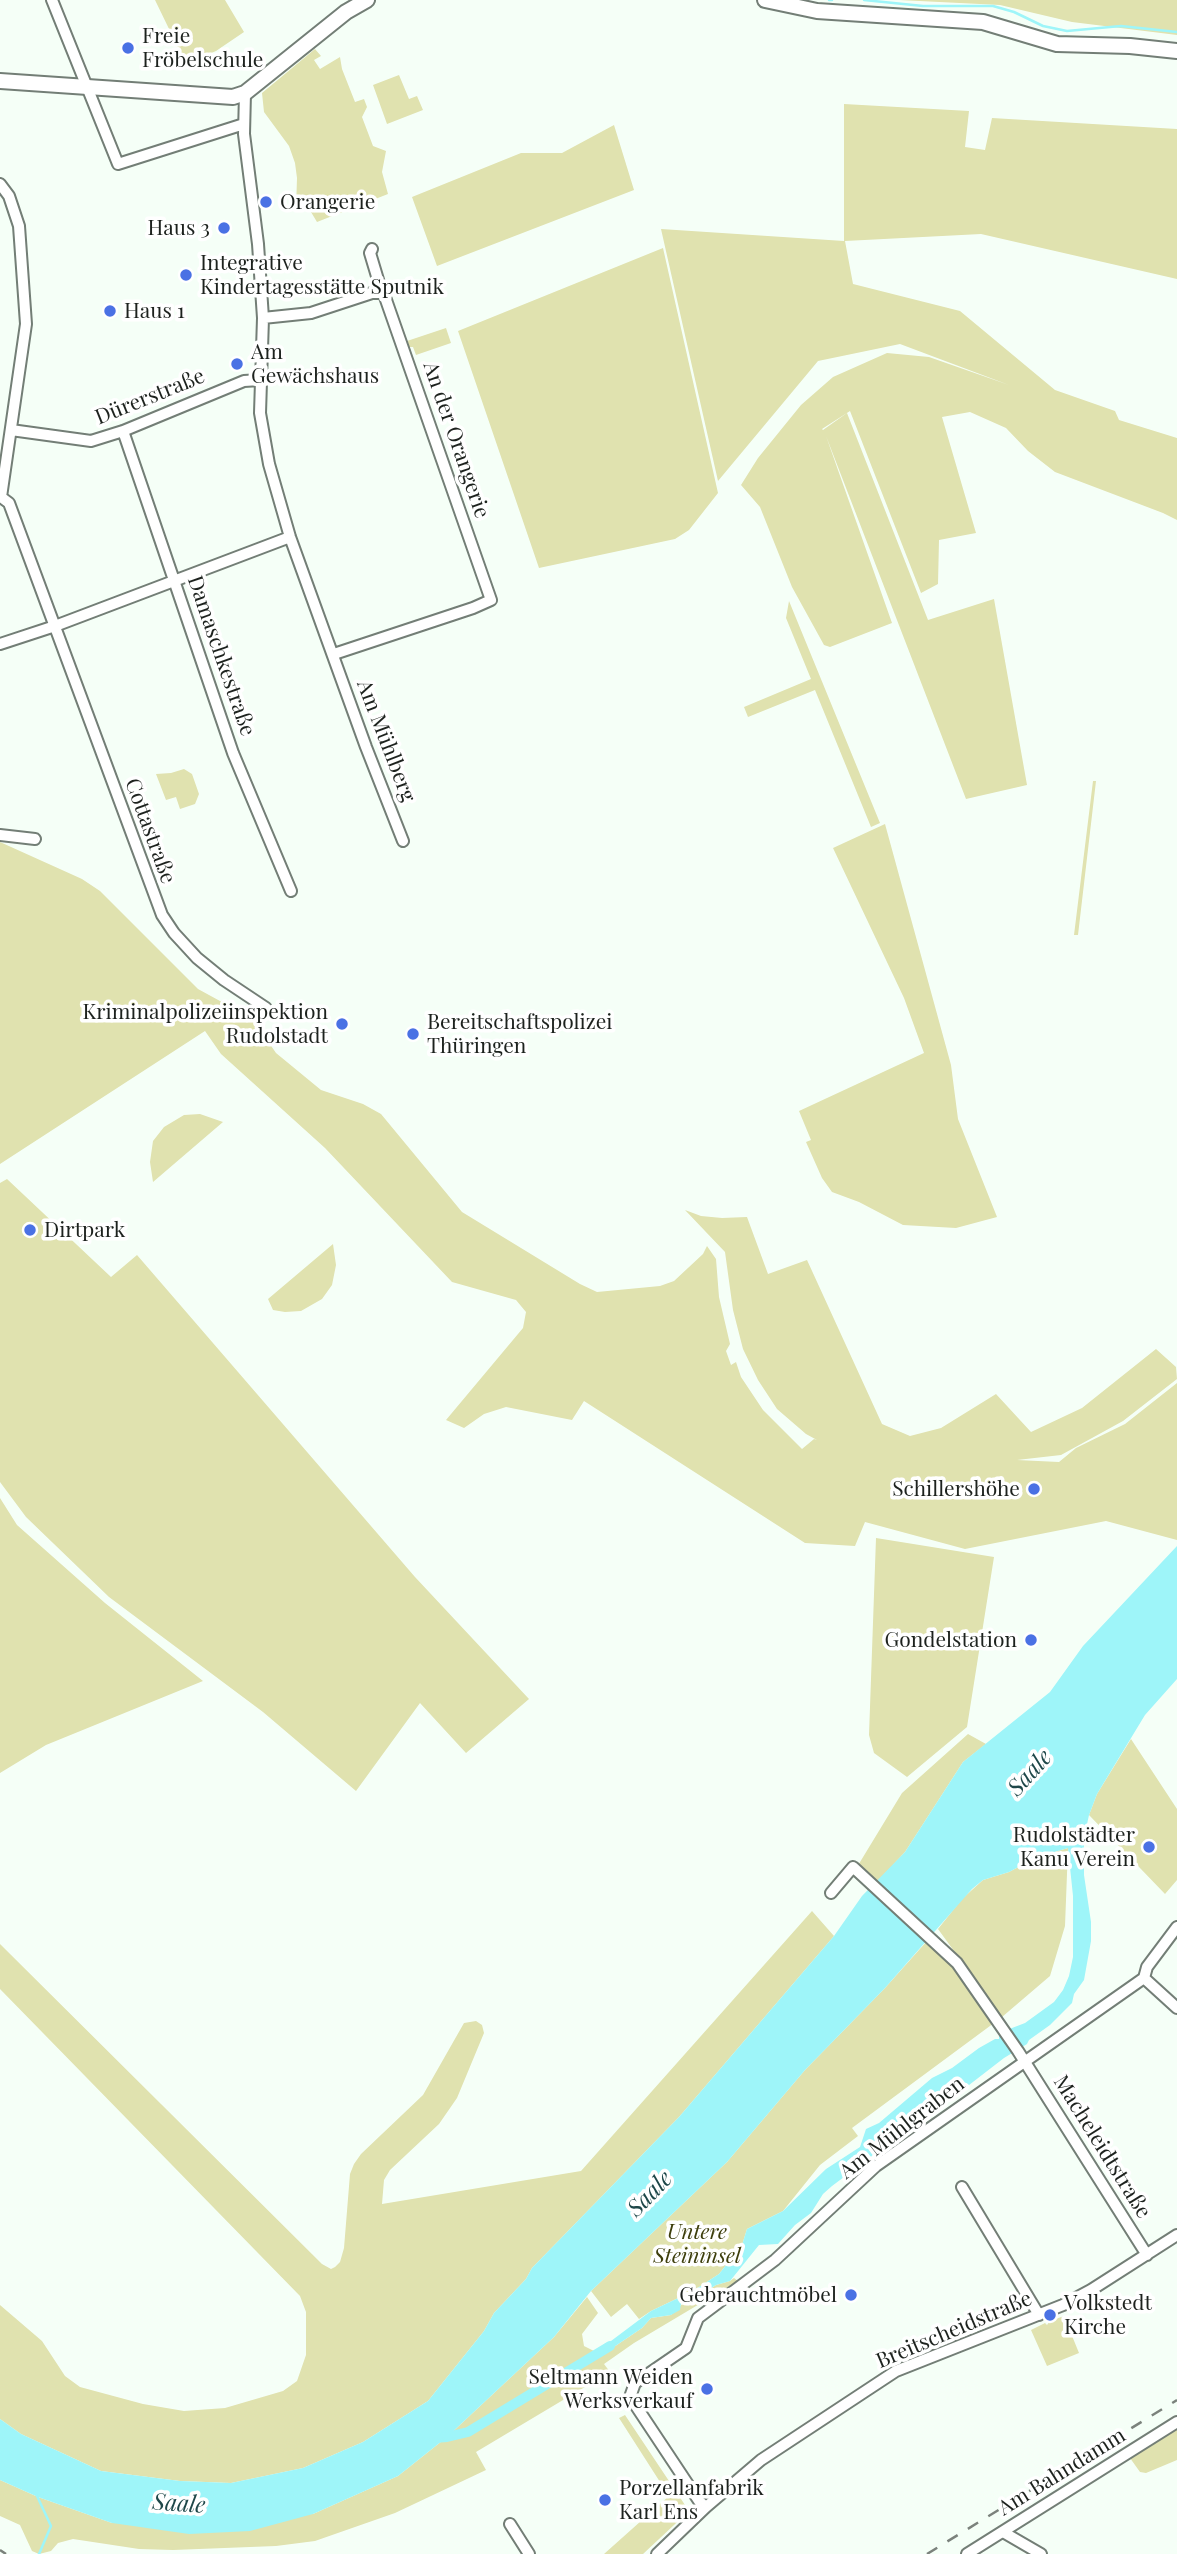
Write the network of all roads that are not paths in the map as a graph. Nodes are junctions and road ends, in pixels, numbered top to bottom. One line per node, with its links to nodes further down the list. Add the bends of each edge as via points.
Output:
1 (52, 0): 7 (street)
2 (367, 0): 4 (street)
3 (765, 0): 5 (street, via 817,11 983,22 1057,44)
4 (346, 6): 8 (street)
5 (1177, 51)
6 (0, 81): 7 (street)
7 (86, 87): 8 (street, via 223,97); 9 (street, via 118,164)
8 (245, 93): 9 (street)
9 (244, 124): 13 (street)
10 (0, 184): 15 (street, via 19,226 26,324)
11 (372, 249): 12 (street, An der Orangerie)
12 (382, 293): 13 (street, via 310,313); 22 (street, An der Orangerie, via 491,600)
13 (262, 318): 14 (street)
14 (260, 380): 16 (street, Dürerstraße, via 244,381); 18 (street, via 260,413 269,464)
15 (11, 430): 16 (street, Dürerstraße, via 92,441); 17 (street)
16 (123, 431): 19 (street, Damaschkestraße)
17 (1, 499): 20 (street, Cottastraße, via 9,503)
18 (290, 537): 19 (street); 22 (street, Am Mühlberg)
19 (175, 582): 20 (street); 26 (street, Damaschkestraße, via 233,752)
20 (55, 626): 21 (street); 27 (street, Cottastraße, via 162,915 197,958)
21 (0, 644)
22 (334, 654): 25 (street, Am Mühlberg)
23 (0, 835): 24 (street)
24 (35, 839)
25 (404, 841)
26 (291, 891)
27 (266, 1008)
28 (831, 1893): 32 (street, Macheleidtstraße, via 857,1871 957,1962)
29 (1177, 1927): 30 (street, Am Mühlgraben)
30 (1144, 1978): 31 (street); 32 (street, Am Mühlgraben)
31 (1177, 2008)
32 (1021, 2055): 35 (street, Macheleidtstraße); 38 (street, Am Mühlgraben, via 876,2166 775,2260 698,2318 686,2348 635,2383 630,2397)
33 (962, 2188): 36 (street)
34 (1176, 2237): 35 (street, Breitscheidstraße)
35 (1147, 2255): 36 (street, Breitscheidstraße)
36 (1039, 2315): 38 (street, Breitscheidstraße, via 896,2371 784,2443)
37 (1177, 2422): 40 (street, Am Bahndamm)
38 (706, 2507): 42 (street, Breitscheidstraße)
39 (510, 2524): 41 (street)
40 (1003, 2532): 43 (street, Am Bahndamm); 44 (street)
41 (529, 2554)
42 (657, 2554)
43 (967, 2554)
44 (1041, 2554)

